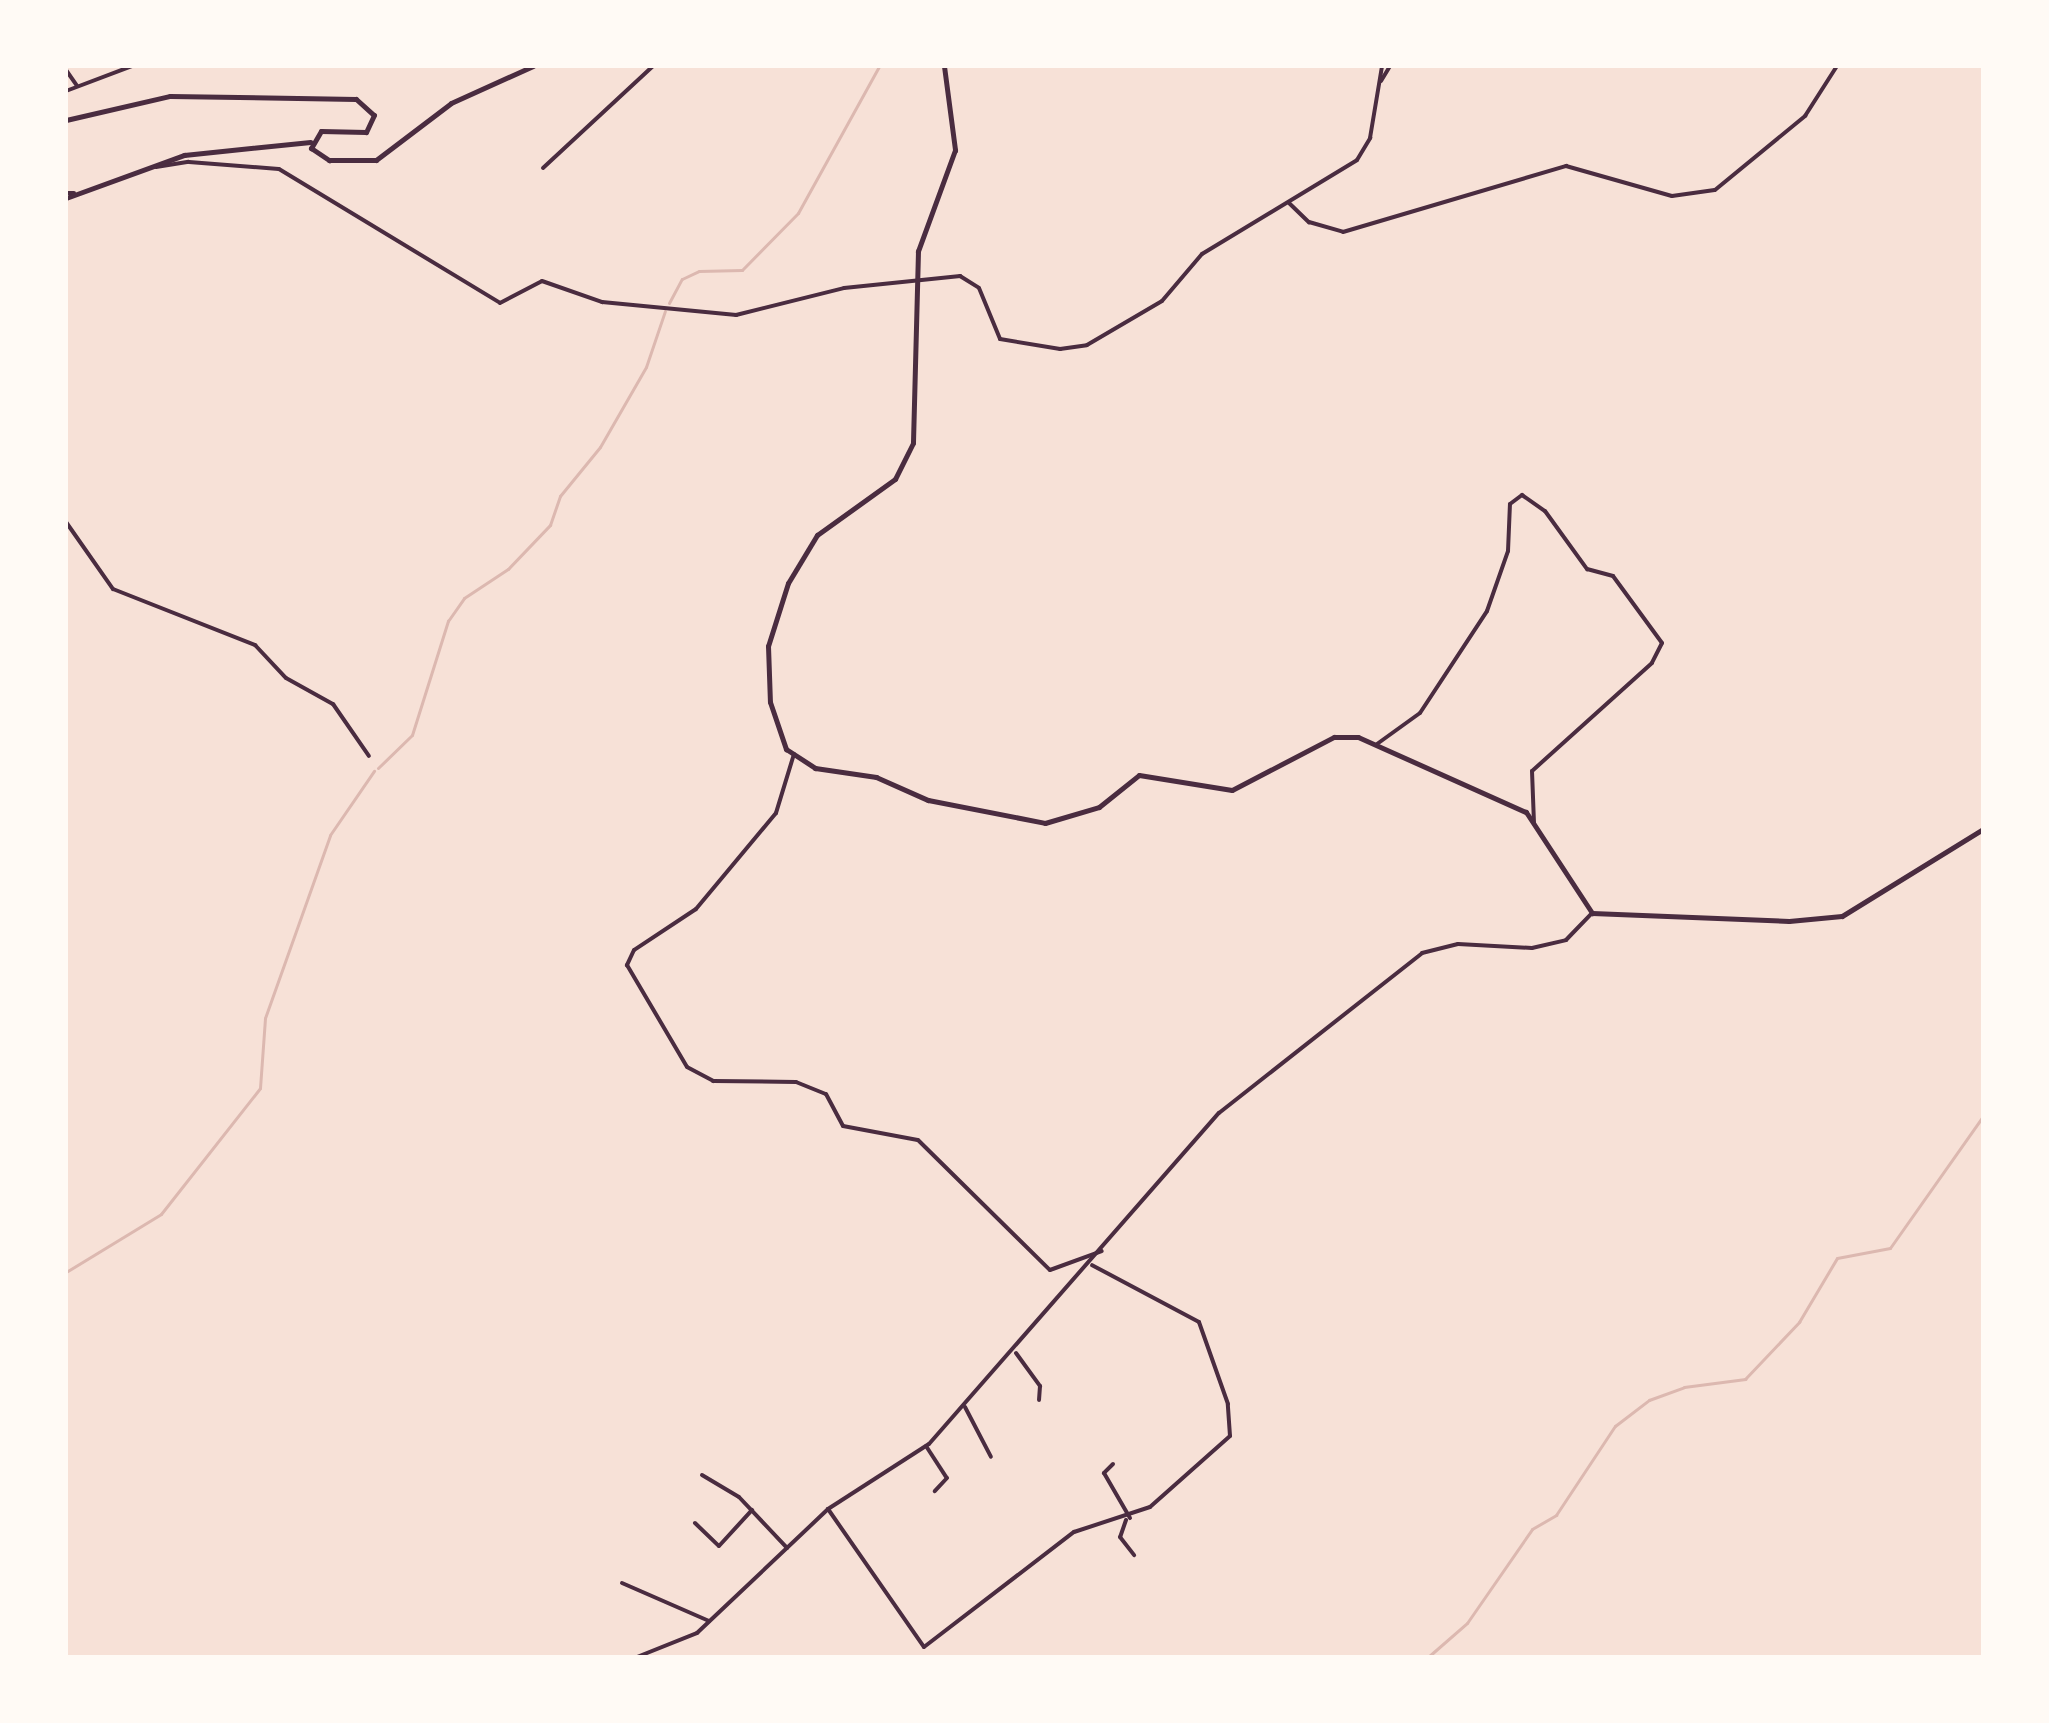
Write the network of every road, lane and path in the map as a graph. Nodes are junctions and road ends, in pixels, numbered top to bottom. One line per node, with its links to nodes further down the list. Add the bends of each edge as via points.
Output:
1 (132, 66): 10 (street)
2 (533, 66): 13 (street, via 451,103 385,158 329,160)
3 (653, 66): 15 (street)
4 (944, 66): 18 (street, via 955,150)
5 (1382, 66): 9 (street)
6 (1390, 66): 9 (street)
7 (1837, 66): 17 (street, via 1805,116 1715,190 1672,196 1566,166 1343,232 1309,222)
8 (66, 70): 10 (street)
9 (1380, 83): 17 (street, via 1370,138 1357,160)
10 (75, 87): 11 (street)
11 (66, 89)
12 (66, 120): 13 (street, via 170,96 343,97 364,103 374,115 358,136 326,130)
13 (310, 142): 14 (street, via 184,155)
14 (154, 167): 16 (street); 18 (street, via 189,162 279,169 500,303 542,281 602,302 736,315 792,297)
15 (543, 168)
16 (66, 195)
17 (1289, 203): 18 (street, via 1202,254 1162,301 1087,345 1008,344 969,279)
18 (914, 282): 21 (street, via 913,443 881,494 808,546 768,646 770,702)
19 (66, 522): 22 (street, via 113,589 255,645 286,678 333,704)
20 (1377, 744): 21 (street, via 1334,737 1256,784 1232,790 1139,775 1099,807 1045,823 928,800 876,777 815,768); 23 (street, via 1506,797); 23 (street, via 1420,713 1487,611 1508,551 1510,504 1522,495 1545,511 1587,569 1613,576 1662,643 1652,663 1532,771)
21 (794, 754): 26 (street, via 776,813 696,909 634,950 627,965 687,1067 713,1081 796,1082 826,1094 843,1126 918,1140 1050,1270)
22 (369, 756)
23 (1534, 823): 25 (street)
24 (1983, 829): 25 (street, via 1842,916 1789,921)
25 (1592, 913): 26 (street, via 1566,940 1532,948 1458,944 1422,953 1219,1113)
26 (1103, 1251): 27 (street)
27 (1091, 1265): 28 (street); 38 (street, via 1199,1322 1231,1421 1230,1436)
28 (1016, 1353): 29 (street, via 1040,1386); 30 (street)
29 (1039, 1400)
30 (965, 1407): 31 (street); 32 (street)
31 (926, 1446): 35 (street, via 947,1478); 36 (street)
32 (991, 1457)
33 (1113, 1464): 38 (street, via 1104,1473)
34 (702, 1475): 37 (street)
35 (935, 1491)
36 (828, 1509): 38 (street, via 924,1647 1064,1538); 40 (street)
37 (752, 1510): 39 (street, via 719,1546); 40 (street)
38 (1128, 1518): 41 (street, via 1120,1537)
39 (695, 1523)
40 (787, 1548): 43 (street)
41 (1134, 1555)
42 (622, 1583): 43 (street)
43 (709, 1621): 44 (street)
44 (637, 1657)

